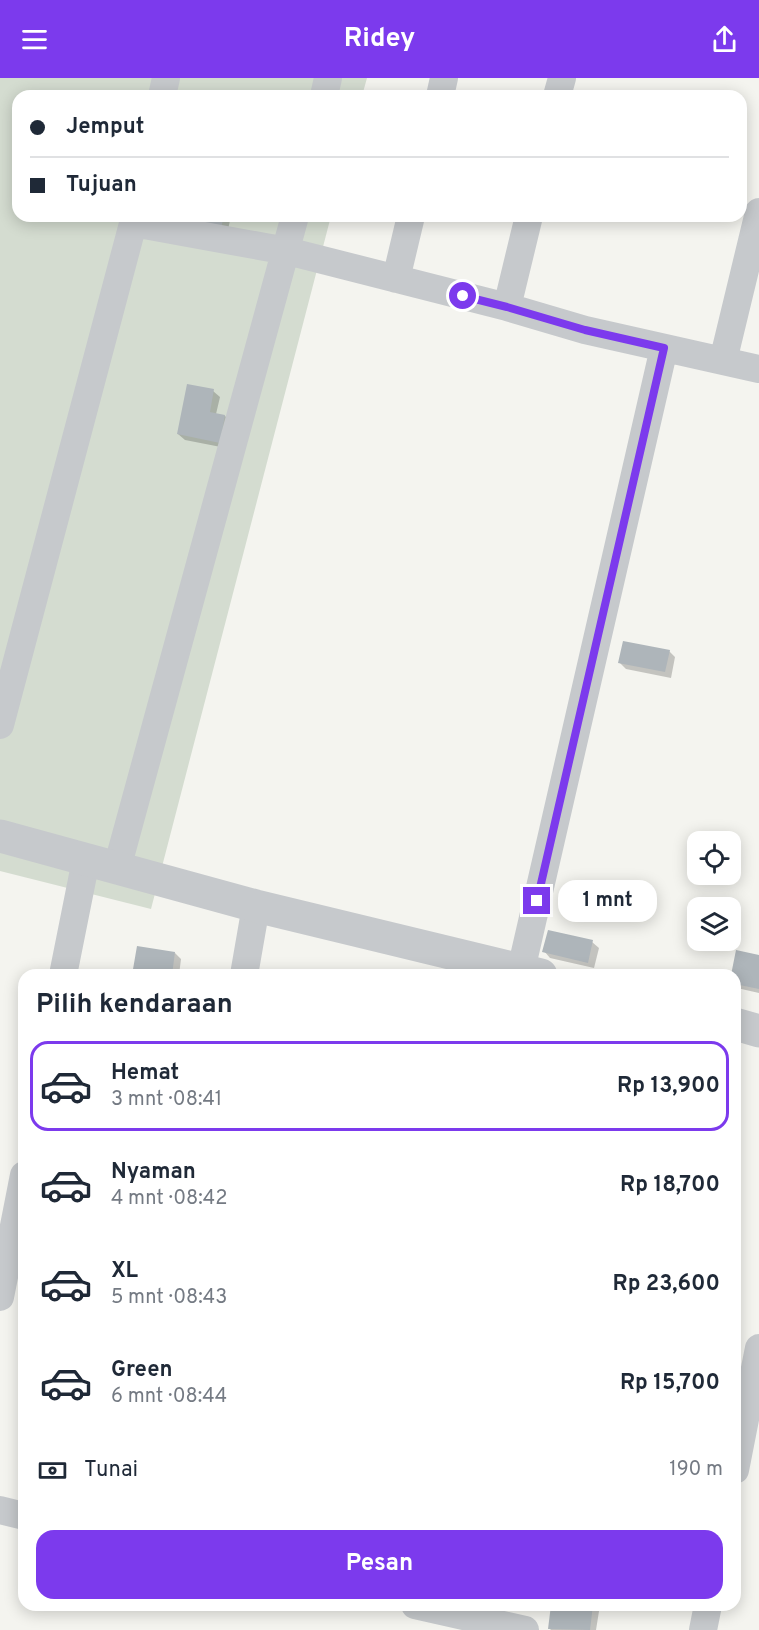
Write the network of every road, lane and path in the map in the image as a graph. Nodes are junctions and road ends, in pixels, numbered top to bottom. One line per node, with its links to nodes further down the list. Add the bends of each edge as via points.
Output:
1 (759, 212): 11 (street)
2 (133, 222): 13 (street)
3 (148, 222): 7 (street)
4 (294, 222): 7 (street)
5 (410, 222): 8 (street)
6 (528, 222): 9 (street)
7 (287, 251): 8 (street); 16 (street)
8 (396, 279): 9 (street)
9 (507, 307): 10 (street)
10 (664, 348): 11 (street); 21 (street)
11 (723, 361): 12 (street)
12 (759, 369)
13 (0, 725)
14 (0, 836): 15 (street)
15 (86, 860): 16 (street); 18 (street)
16 (117, 868): 17 (street)
17 (256, 906): 19 (street); 20 (street)
18 (64, 969)
19 (245, 969)
20 (518, 969)
21 (532, 969)
22 (741, 1026): 23 (street)
23 (759, 1030)
24 (18, 1206): 25 (street)
25 (0, 1297)
26 (759, 1348): 27 (street)
27 (741, 1440)
28 (0, 1510): 29 (street)
29 (18, 1514)
30 (441, 1611): 32 (street)
31 (707, 1611): 33 (street)
32 (525, 1630)
33 (703, 1630)

